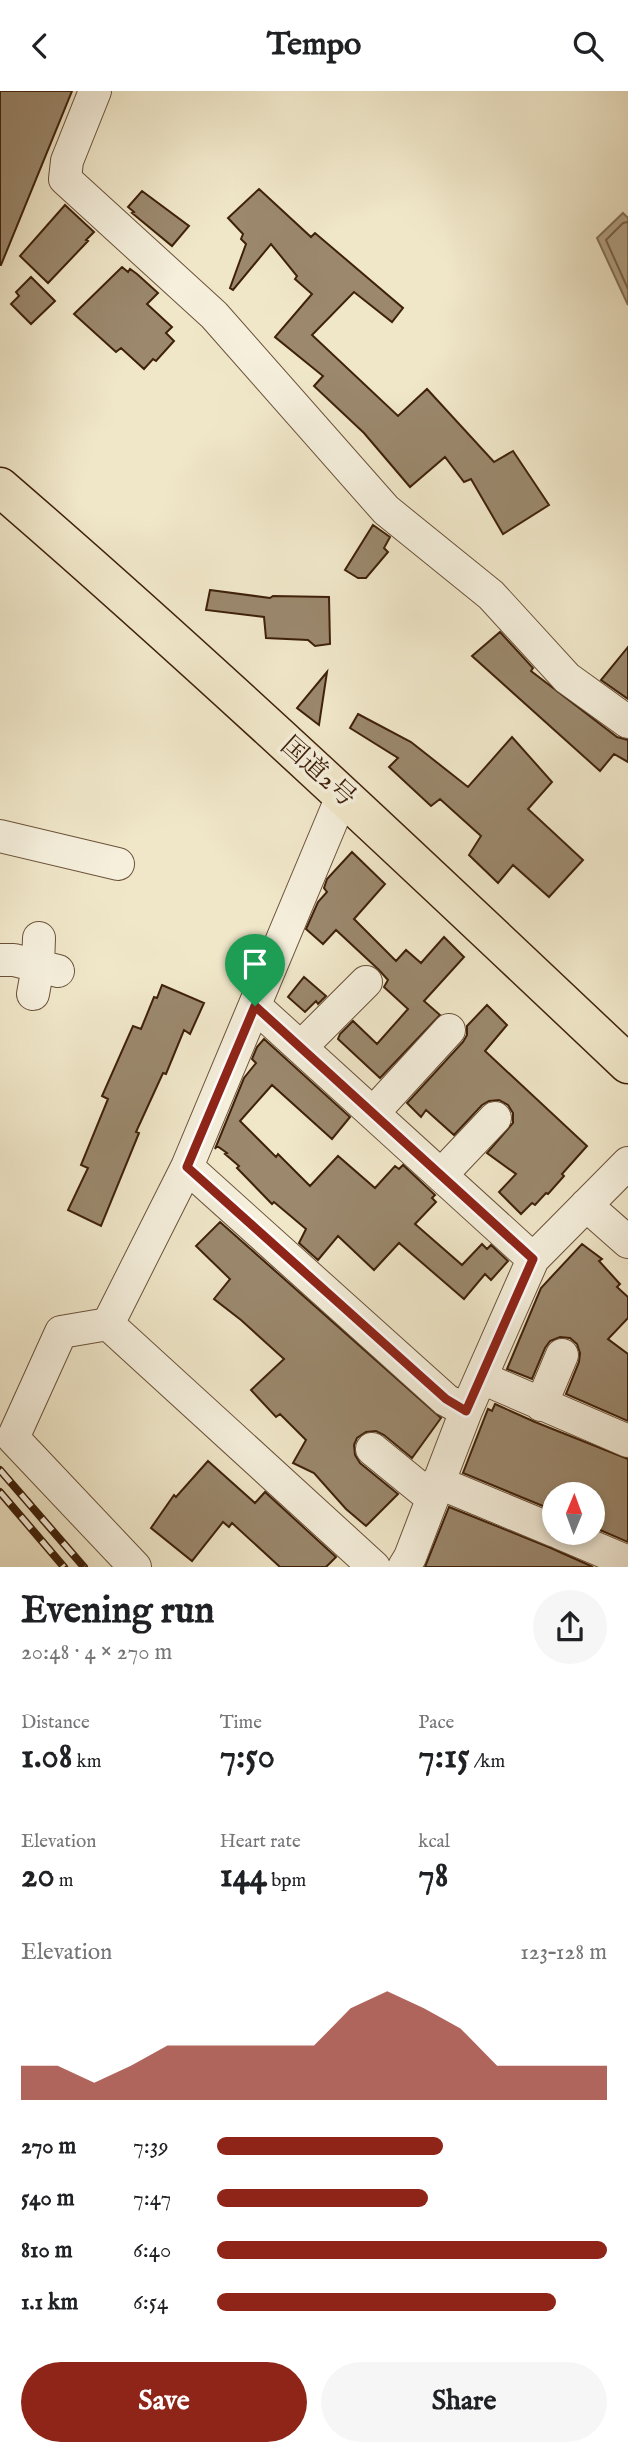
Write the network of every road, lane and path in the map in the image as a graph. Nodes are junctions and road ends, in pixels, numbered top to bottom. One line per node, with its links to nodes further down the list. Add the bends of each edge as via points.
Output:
1 (95, 91): 3 (street, via 67,162 65,179 214,315 386,510 491,595 567,678)
2 (0, 487): 4 (highway, 国道2号)
3 (628, 722)
4 (343, 795): 10 (street); 13 (highway, 国道2号)
5 (0, 836): 6 (street)
6 (104, 853)
7 (0, 960): 8 (street)
8 (42, 967)
9 (366, 982): 12 (street)
10 (255, 1006): 12 (street); 17 (street)
11 (449, 1030): 14 (street)
12 (301, 1047): 14 (street)
13 (628, 1063)
14 (373, 1113): 18 (street)
15 (495, 1118): 18 (street)
16 (628, 1163): 19 (street)
17 (187, 1167): 22 (street); 26 (street, via 446,1399)
18 (441, 1175): 21 (street)
19 (586, 1205): 20 (street); 21 (street)
20 (628, 1242)
21 (533, 1259): 24 (street)
22 (108, 1324): 33 (street, via 61,1332 13,1438); 34 (street)
23 (562, 1355): 25 (street)
24 (482, 1378): 25 (street); 26 (street)
25 (541, 1405): 27 (street)
26 (466, 1411): 29 (street)
27 (628, 1441)
28 (372, 1449): 29 (street)
29 (434, 1490): 30 (street); 35 (street)
30 (542, 1527)
31 (588, 1545): 32 (street)
32 (628, 1562)
33 (135, 1567)
34 (374, 1567)
35 (404, 1567)

